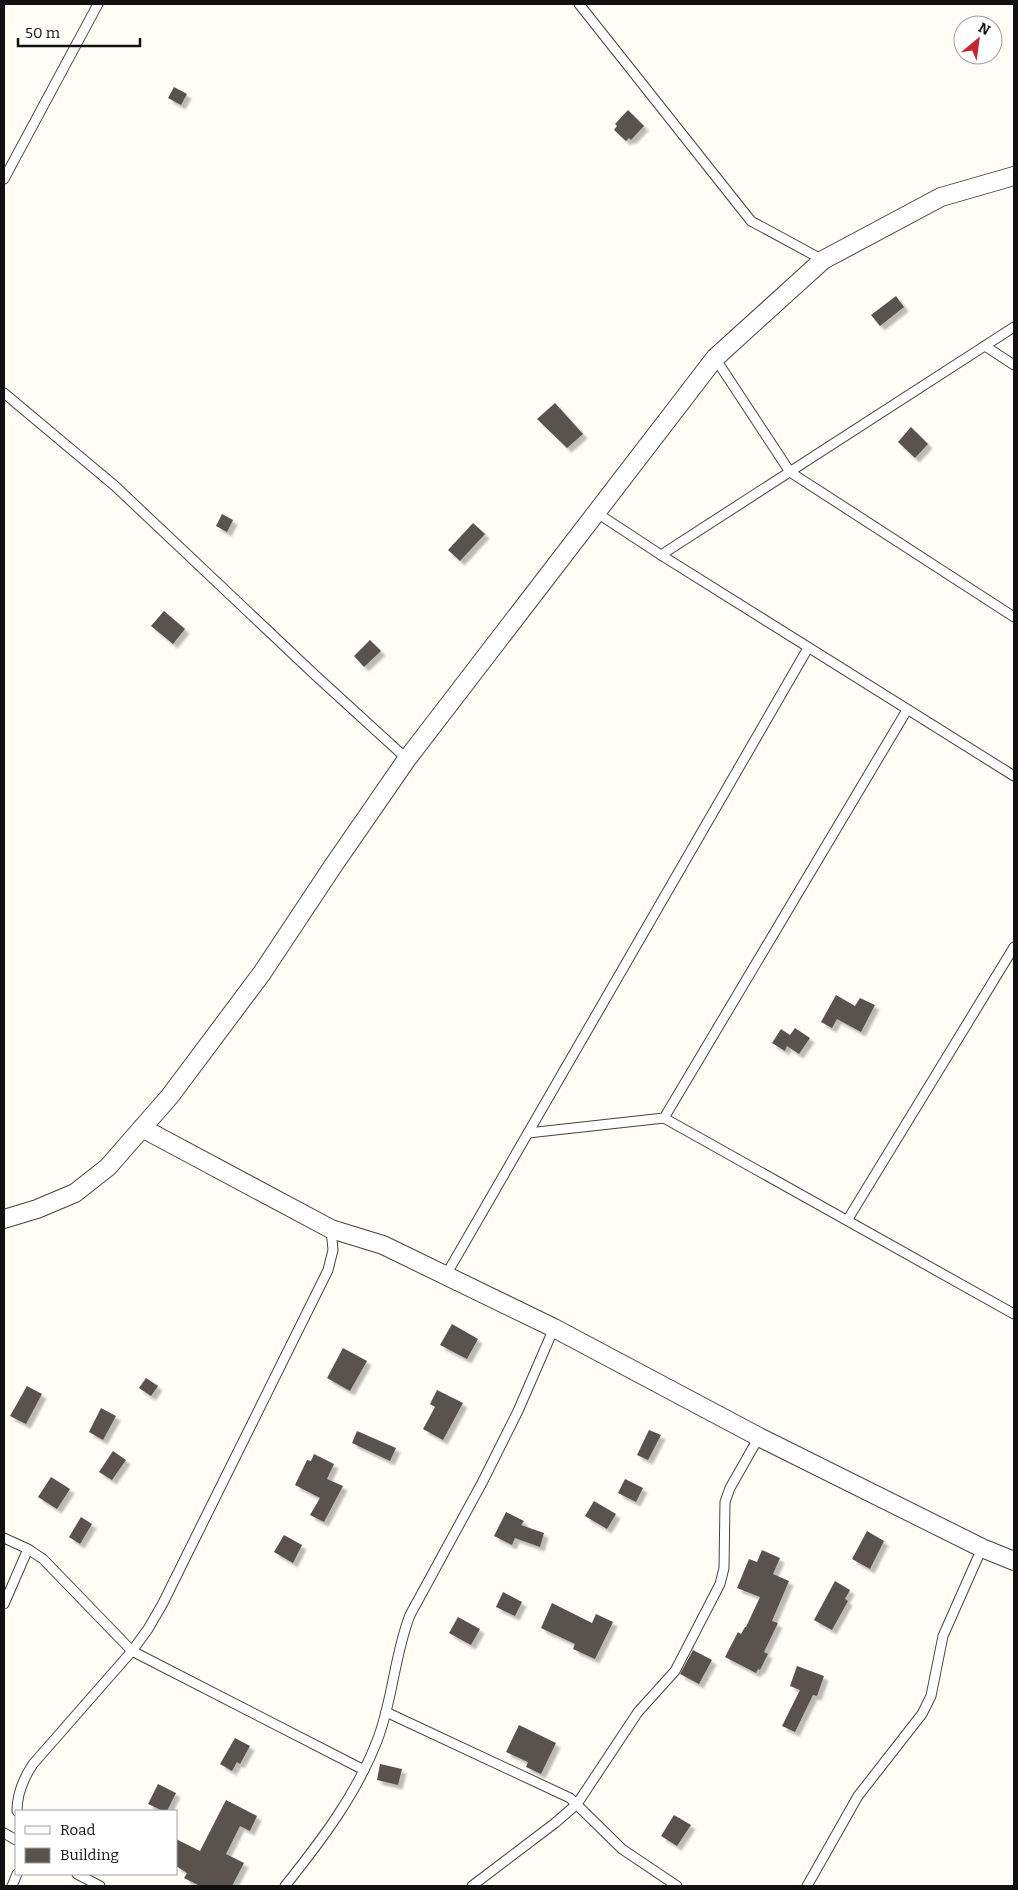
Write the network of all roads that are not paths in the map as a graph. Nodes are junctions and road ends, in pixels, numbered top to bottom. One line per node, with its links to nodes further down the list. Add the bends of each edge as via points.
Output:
1 (98, 4): 4 (lane)
2 (579, 4): 5 (lane, via 751,221)
3 (1014, 176): 5 (street, via 941,197)
4 (4, 179)
5 (823, 260): 8 (street)
6 (1014, 327): 7 (lane)
7 (985, 346): 9 (lane); 11 (lane)
8 (715, 358): 11 (lane); 12 (street)
9 (1014, 365)
10 (4, 393): 17 (lane, via 115,486)
11 (790, 472): 13 (lane); 14 (lane)
12 (597, 513): 13 (lane); 17 (street)
13 (661, 555): 15 (lane)
14 (1014, 617)
15 (808, 648): 16 (lane); 22 (lane)
16 (907, 710): 18 (lane); 20 (lane)
17 (407, 759): 21 (street, via 262,973 170,1096)
18 (1014, 776)
19 (1014, 947): 24 (lane)
20 (664, 1118): 22 (lane); 24 (lane)
21 (142, 1128): 23 (street, via 108,1167 75,1193); 25 (street)
22 (528, 1133): 26 (lane)
23 (4, 1219)
24 (848, 1220): 27 (lane)
25 (331, 1229): 26 (street, via 383,1245); 35 (lane, via 333,1250 328,1270 163,1603)
26 (446, 1275): 28 (street)
27 (1014, 1314)
28 (554, 1328): 29 (street); 36 (lane, via 483,1481 410,1615)
29 (759, 1437): 31 (street); 38 (lane, via 725,1502 725,1560 720,1584 675,1671 638,1712)
30 (4, 1538): 32 (lane)
31 (982, 1548): 33 (street); 47 (lane, via 943,1636 931,1696 922,1714 858,1796)
32 (28, 1549): 34 (lane); 35 (lane, via 53,1568)
33 (1014, 1561)
34 (4, 1604)
35 (132, 1651): 37 (lane); 39 (lane, via 33,1764 23,1779)
36 (386, 1712): 37 (lane); 38 (lane, via 562,1793)
37 (364, 1770): 44 (lane, via 335,1822)
38 (577, 1804): 45 (lane); 46 (lane, via 622,1849)
39 (17, 1810)
40 (4, 1833): 41 (lane)
41 (15, 1839)
42 (79, 1875): 43 (lane)
43 (100, 1886)
44 (285, 1886)
45 (472, 1886)
46 (677, 1886)
47 (807, 1886)

